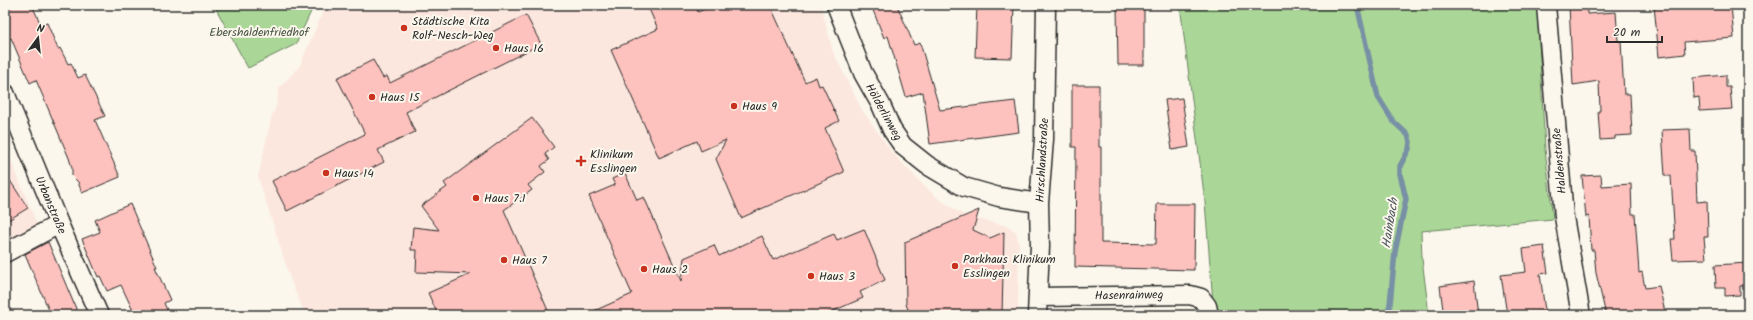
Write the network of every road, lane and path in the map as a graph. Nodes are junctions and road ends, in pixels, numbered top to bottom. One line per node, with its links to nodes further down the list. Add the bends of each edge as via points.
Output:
1 (836, 5): 5 (street, Hölderlinweg, via 863,74 896,137 911,153 964,187 987,195)
2 (1046, 5): 5 (street, Hirschlandstraße, via 1044,139)
3 (1546, 5): 12 (street, Haldenstraße, via 1564,217)
4 (5, 93): 6 (street, Urbanstraße)
5 (1040, 203): 8 (street, Hirschlandstraße)
6 (59, 224): 7 (street); 9 (street, Urbanstraße)
7 (5, 253)
8 (1038, 297): 10 (street, Hirschlandstraße); 11 (street, Hasenrainweg, via 1190,295 1201,298 1207,306)
9 (99, 315)
10 (1037, 315)
11 (1209, 315)
12 (1581, 315)

